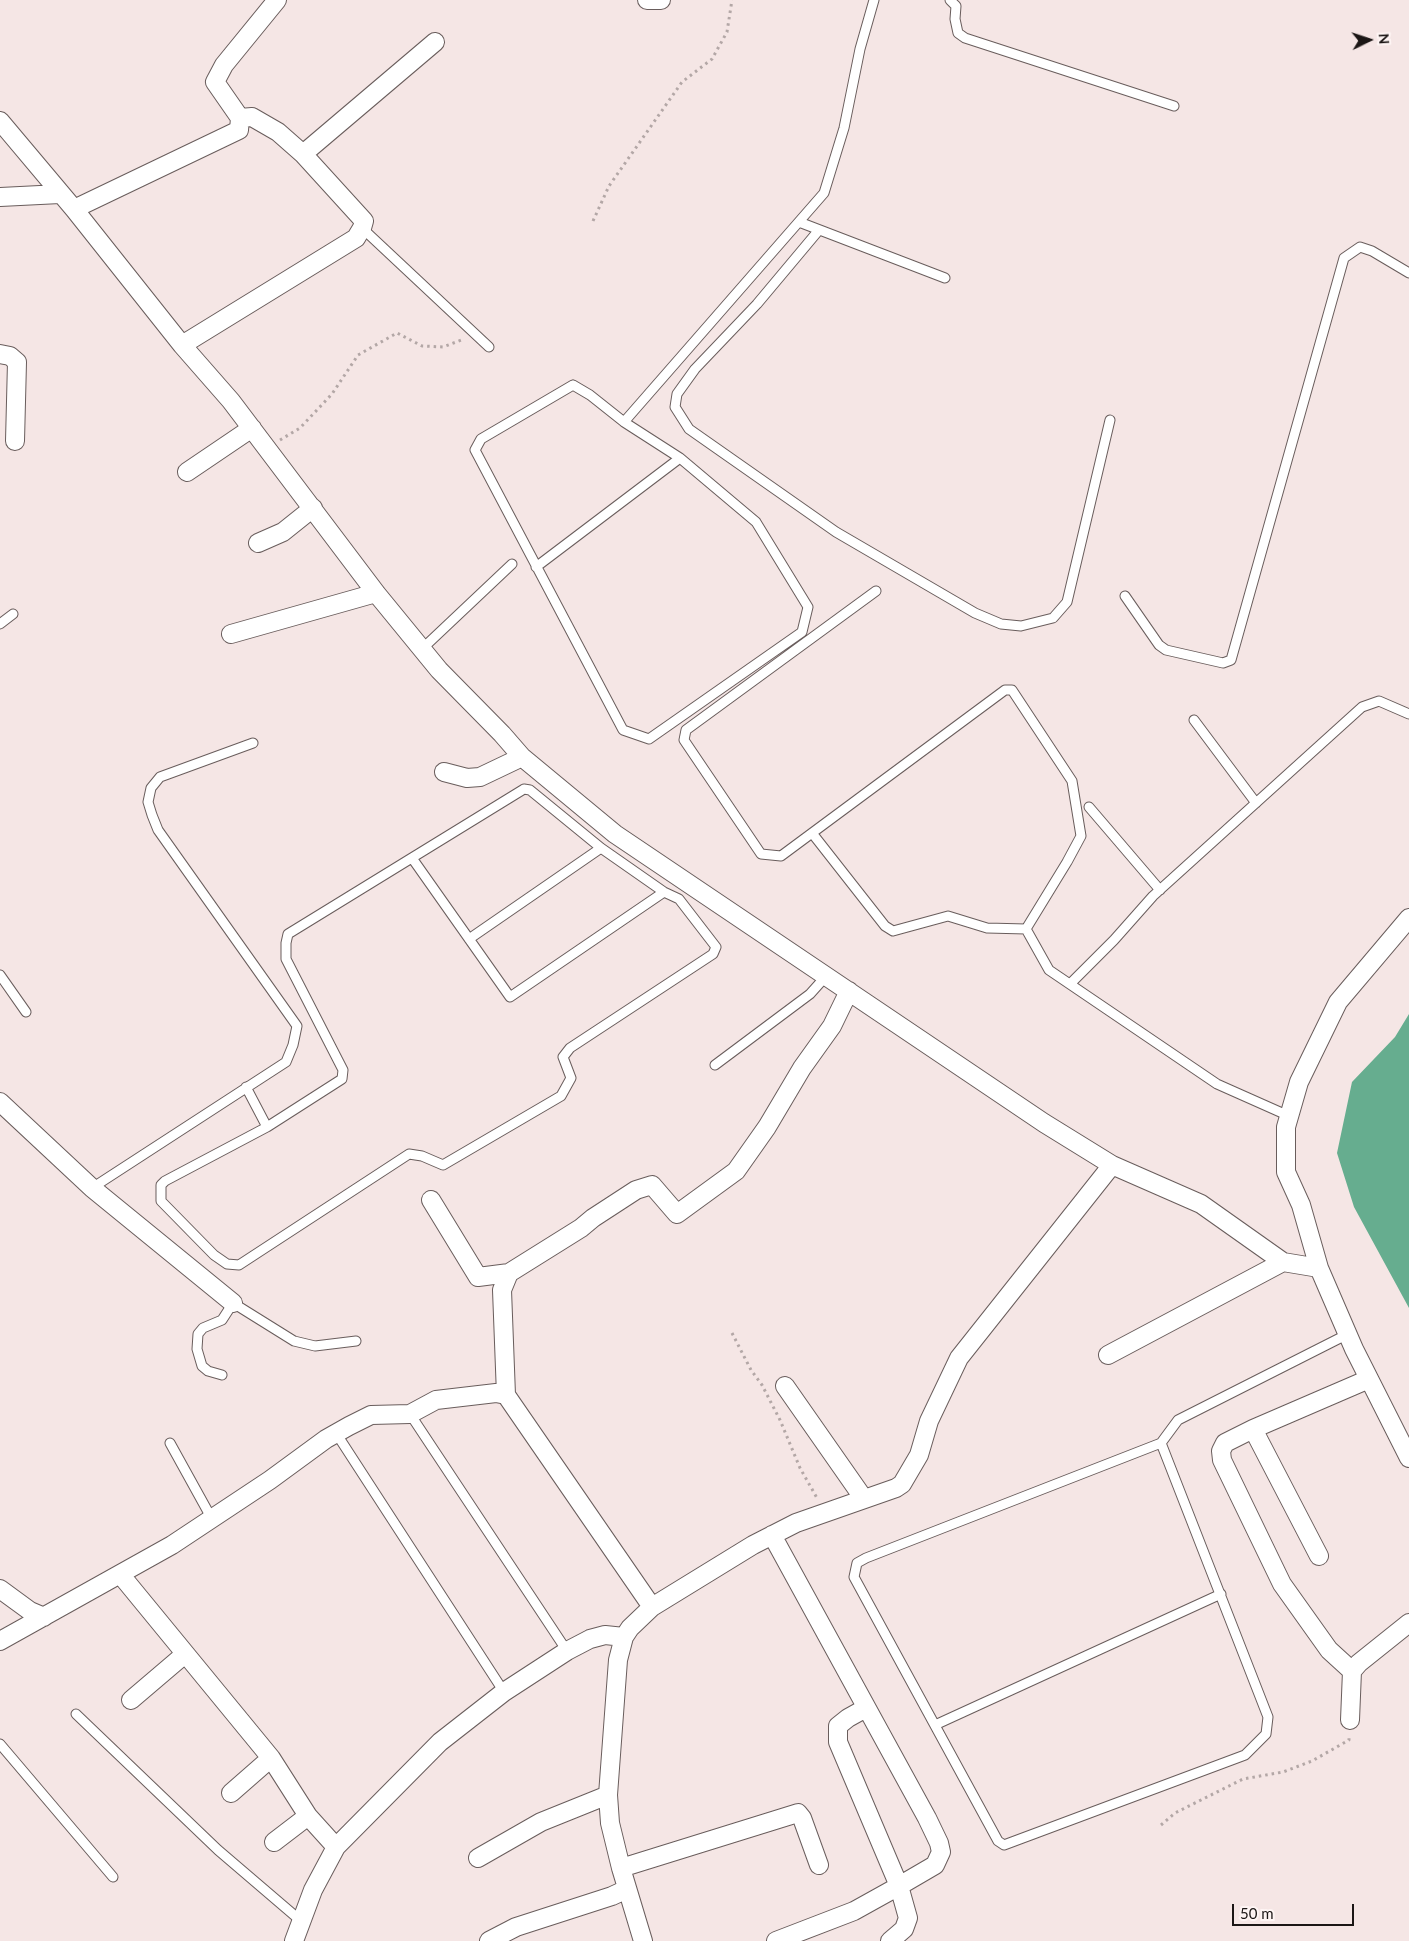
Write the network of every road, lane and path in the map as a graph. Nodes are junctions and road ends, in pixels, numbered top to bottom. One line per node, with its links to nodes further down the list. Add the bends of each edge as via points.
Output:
1 (278, 0): 9 (street, via 224,66 215,82)
2 (647, 0): 3 (street)
3 (661, 0)
4 (732, 0): 15 (path, via 727,32 712,59 682,82 609,186)
5 (874, 0): 16 (lane, via 844,128 824,193)
6 (950, 0): 8 (lane, via 956,6 958,33 965,38)
7 (435, 42): 11 (street)
8 (1174, 106)
9 (240, 118): 11 (street, via 252,117 278,132); 14 (street, via 239,130)
10 (0, 121): 12 (street)
11 (303, 154): 17 (street, via 364,221)
12 (60, 194): 13 (street); 14 (street)
13 (0, 197)
14 (74, 209): 22 (street)
15 (593, 221)
16 (799, 222): 18 (lane); 26 (lane)
17 (362, 228): 21 (lane); 22 (street, via 356,238)
18 (819, 230): 20 (lane); 25 (lane, via 762,298 695,369 677,394 675,407 689,429 836,532 975,613 1001,624 1021,626 1053,618 1067,602)
19 (1409, 273): 38 (lane, via 1372,251 1360,248 1344,258 1231,660 1223,663 1166,650 1158,645)
20 (944, 278)
21 (473, 332): 23 (lane); 29 (path, via 462,341 443,347 422,346 397,333 358,355 332,394 300,428)
22 (182, 345): 27 (street)
23 (489, 347)
24 (0, 354): 28 (street, via 17,362)
25 (1110, 420)
26 (624, 422): 30 (lane); 35 (lane, via 573,385 481,439 474,450)
27 (252, 428): 29 (street); 31 (street)
28 (15, 441)
29 (266, 447): 32 (street)
30 (680, 458): 35 (lane); 35 (lane, via 756,522 808,607 802,632 649,738 623,730)
31 (187, 472)
32 (312, 508): 33 (street, via 283,532); 37 (street)
33 (258, 543)
34 (512, 564): 42 (lane)
35 (536, 567)
36 (876, 591): 50 (lane, via 686,730 684,740 761,854 780,856)
37 (376, 593): 41 (street); 42 (street)
38 (1125, 596)
39 (13, 614): 40 (lane)
40 (0, 624)
41 (231, 634)
42 (422, 648): 46 (street)
43 (1409, 714): 48 (lane, via 1379,701 1362,707)
44 (1194, 720): 48 (lane)
45 (253, 744): 64 (lane, via 160,777 151,788 148,802 158,830 297,1026 286,1062)
46 (522, 757): 47 (street, via 480,777 467,778); 59 (street, via 615,834)
47 (444, 772)
48 (1256, 803): 53 (lane)
49 (1089, 807): 53 (lane)
50 (812, 833): 56 (lane, via 885,926 893,931 948,916 987,928); 56 (lane, via 1005,690 1012,690 1072,780 1081,836)
51 (601, 848): 52 (lane, via 530,790 524,789); 54 (lane); 57 (lane)
52 (412, 858): 57 (lane); 67 (lane, via 288,934 286,959 343,1070 342,1079)
53 (1160, 890): 60 (lane)
54 (664, 892): 57 (lane, via 510,997); 67 (lane, via 679,899 716,947 713,954 570,1048 563,1057 571,1078 561,1096 443,1165 409,1154 239,1265 227,1264 161,1201 161,1185)
55 (1409, 918): 66 (street, via 1338,1002 1299,1082)
56 (1026, 928): 60 (lane, via 1049,970)
57 (469, 938)
58 (0, 975): 62 (lane)
59 (827, 975): 61 (street); 63 (lane, via 810,994)
60 (1070, 984): 66 (lane, via 1218,1084)
61 (849, 990): 68 (street, via 1044,1123); 73 (street, via 832,1026 736,1171 677,1214 652,1184 636,1190)
62 (26, 1012)
63 (715, 1065)
64 (246, 1087): 67 (lane); 69 (lane)
65 (0, 1102): 69 (street)
66 (1289, 1116): 72 (street, via 1286,1172 1301,1205)
67 (266, 1127)
68 (1112, 1165): 71 (street, via 1200,1204); 89 (street, via 959,1358 930,1422 919,1456 902,1484)
69 (92, 1188): 74 (street)
70 (431, 1200): 73 (street, via 478,1277)
71 (1282, 1262): 72 (street); 78 (street)
72 (1319, 1268): 76 (street)
73 (509, 1273): 82 (street, via 502,1290)
74 (234, 1302): 77 (lane, via 294,1341 315,1346); 79 (lane, via 222,1320 203,1328 198,1334 197,1349 202,1366)
75 (732, 1333): 90 (path, via 780,1420 800,1468)
76 (1348, 1334): 80 (street); 86 (lane, via 1178,1420)
77 (356, 1341)
78 (1108, 1355)
79 (222, 1375)
80 (1369, 1379): 84 (street); 88 (street)
81 (785, 1386): 89 (street)
82 (506, 1395): 83 (street, via 496,1393 436,1400); 97 (street)
83 (410, 1414): 85 (street, via 371,1415); 102 (lane)
84 (1254, 1429): 93 (street); 104 (street, via 1225,1443 1222,1460 1282,1584 1329,1650)
85 (336, 1433): 91 (street); 105 (lane)
86 (1161, 1443): 96 (lane); 110 (lane, via 857,1563 854,1577)
87 (170, 1444): 91 (lane)
88 (1409, 1458)
89 (864, 1499): 90 (street)
90 (826, 1512): 92 (street)
91 (212, 1519): 94 (street)
92 (772, 1535): 97 (street); 107 (street)
93 (1319, 1556)
94 (120, 1574): 98 (street); 103 (street)
95 (0, 1589): 98 (street)
96 (1220, 1594): 110 (lane); 110 (lane, via 1268,1716 1266,1734 1245,1756 1004,1845 998,1841)
97 (652, 1607): 100 (street)
98 (44, 1617): 101 (street)
99 (1409, 1623): 104 (street)
100 (624, 1637): 102 (street, via 605,1634); 114 (street, via 618,1660)
101 (0, 1640)
102 (567, 1651): 105 (street)
103 (185, 1654): 106 (street); 112 (street)
104 (1352, 1671): 109 (street)
105 (504, 1692): 118 (street, via 440,1742)
106 (131, 1700)
107 (866, 1708): 123 (street, via 838,1726 838,1742); 123 (street, via 927,1818 941,1852 935,1865)
108 (76, 1714): 125 (lane, via 218,1850)
109 (1350, 1720): 116 (path, via 1348,1740 1338,1747 1283,1772 1244,1779 1175,1813)
110 (935, 1725)
111 (0, 1744): 122 (lane)
112 (270, 1758): 113 (street); 115 (street)
113 (231, 1793)
114 (608, 1795): 119 (street, via 541,1822); 121 (street, via 610,1823)
115 (308, 1816): 117 (street); 118 (street)
116 (1162, 1825)
117 (274, 1842)
118 (336, 1847): 125 (street)
119 (478, 1858)
120 (819, 1865): 121 (street, via 798,1813)
121 (621, 1868): 124 (street)
122 (113, 1877)
123 (899, 1886): 129 (street, via 854,1911); 130 (street, via 908,1918 904,1929)
124 (627, 1889): 127 (street, via 516,1927); 128 (street)
125 (301, 1921): 126 (street)
126 (294, 1941)
127 (489, 1941)
128 (643, 1941)
129 (776, 1941)
130 (890, 1941)

